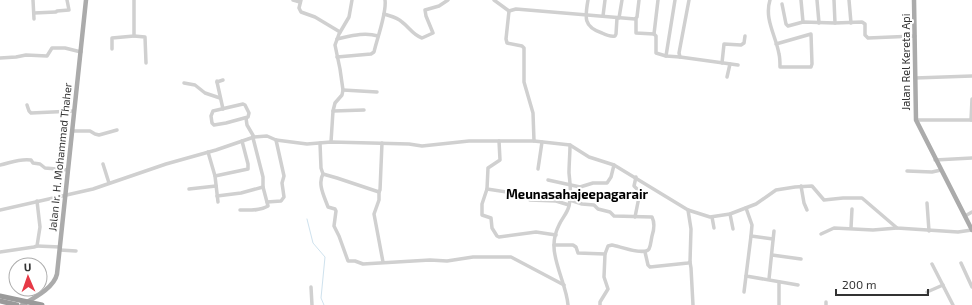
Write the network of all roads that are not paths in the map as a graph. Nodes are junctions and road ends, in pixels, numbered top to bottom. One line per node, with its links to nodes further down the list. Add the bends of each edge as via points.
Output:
1 (33, 0): 26 (street)
2 (67, 0): 26 (street, via 68,10)
3 (86, 0): 46 (main road, Jalan Ir. H. Mohammad Thaher)
4 (134, 0): 39 (street)
5 (293, 0): 23 (street)
6 (352, 0): 37 (street, via 349,16)
7 (385, 0): 27 (street)
8 (448, 0): 27 (street, via 426,10 433,33 422,38 402,22)
9 (494, 0): 25 (street)
10 (588, 0): 28 (street)
11 (605, 0): 29 (street)
12 (622, 0): 30 (street)
13 (639, 0): 32 (street)
14 (658, 0): 38 (street)
15 (675, 0): 48 (street)
16 (689, 0): 49 (street)
17 (770, 0): 44 (street, via 768,15)
18 (802, 0): 33 (street)
19 (817, 0): 34 (street)
20 (834, 0): 35 (street)
21 (849, 0): 36 (street)
22 (914, 0): 42 (main road, Jalan Rel Kereta Api)
23 (301, 1): 37 (street, via 301,12)
24 (782, 4): 33 (street, via 787,25)
25 (509, 11): 28 (street, via 516,9); 78 (street, via 506,40 509,44 524,48 524,82 533,114)
26 (34, 13): 31 (street)
27 (384, 14): 40 (street)
28 (586, 15): 29 (street); 30 (street, via 591,28 613,37 616,34)
29 (603, 16): 30 (street)
30 (618, 18): 32 (street)
31 (34, 19)
32 (636, 19): 38 (street, via 636,33)
33 (803, 22): 34 (street)
34 (819, 23): 35 (street)
35 (835, 23): 36 (street)
36 (851, 23): 42 (street, via 864,23 865,35 868,38)
37 (340, 32): 43 (street)
38 (654, 34): 48 (street, via 655,52)
39 (134, 36): 45 (street, via 112,38); 51 (street, via 145,37)
40 (378, 36): 43 (street, via 363,34); 47 (street, via 373,53)
41 (745, 36): 52 (street, via 741,45 724,44)
42 (915, 36): 57 (main road, Jalan Rel Kereta Api)
43 (337, 39): 47 (street)
44 (776, 44): 44 (street, via 811,34 811,67 780,67)
45 (112, 49)
46 (81, 52): 50 (street, via 52,48 47,56); 67 (main road, Jalan Ir. H. Mohammad Thaher)
47 (337, 56): 60 (street)
48 (666, 56): 49 (street)
49 (680, 57): 52 (street)
50 (0, 58)
51 (146, 63)
52 (722, 63): 53 (street)
53 (730, 64): 54 (street); 55 (street)
54 (738, 65)
55 (727, 76)
56 (972, 76): 57 (street)
57 (915, 78): 70 (main road, Jalan Rel Kereta Api)
58 (223, 80): 62 (street, via 217,81)
59 (184, 83): 62 (street)
60 (343, 90): 61 (street); 68 (street)
61 (377, 92)
62 (220, 98): 65 (street)
63 (972, 99): 71 (street)
64 (27, 105): 67 (street, via 31,113)
65 (223, 109): 69 (street, via 245,104 249,114); 69 (street, via 212,113 213,124)
66 (364, 110): 68 (street)
67 (74, 111): 73 (main road, Jalan Ir. H. Mohammad Thaher)
68 (333, 111): 79 (street)
69 (246, 118): 74 (street)
70 (916, 120): 71 (street); 86 (main road, Jalan Rel Kereta Api)
71 (971, 120)
72 (117, 130): 73 (street, via 99,134 91,131)
73 (72, 131): 91 (main road, Jalan Ir. H. Mohammad Thaher)
74 (253, 138): 75 (street, via 267,136); 76 (street); 102 (street)
75 (276, 140): 81 (street); 111 (street, via 284,176 284,197 281,201)
76 (242, 141): 84 (street); 95 (street, via 248,169)
77 (499, 141): 78 (street); 82 (street, via 422,146); 104 (street, via 500,160 488,168)
78 (534, 141): 80 (street)
79 (331, 142): 81 (street); 82 (street)
80 (542, 142): 83 (street); 90 (street)
81 (320, 143): 94 (street)
82 (382, 143): 105 (street)
83 (570, 145): 89 (street, via 589,157); 99 (street)
84 (208, 152): 95 (street); 98 (street)
85 (972, 158): 86 (street)
86 (935, 160): 92 (main road, Jalan Rel Kereta Api)
87 (103, 164): 98 (street)
88 (0, 165): 91 (street, via 29,159 44,168)
89 (614, 165): 96 (street); 99 (street, via 607,183 594,183 582,187)
90 (538, 169)
91 (68, 170): 106 (main road, Jalan Ir. H. Mohammad Thaher)
92 (941, 170): 93 (street); 122 (main road, Jalan Rel Kereta Api)
93 (906, 172)
94 (323, 174): 105 (street); 145 (street, via 322,192 328,208 336,211 334,226 347,260 363,264)
95 (215, 176): 100 (street)
96 (636, 177): 118 (street); 123 (street, via 634,186 640,192)
97 (548, 180): 99 (street)
98 (109, 183): 106 (street)
99 (570, 185): 108 (street)
100 (216, 186): 103 (street); 107 (street)
101 (802, 186): 114 (street, via 776,190); 119 (street); 127 (street, via 814,187 824,200 862,198)
102 (263, 187): 107 (street); 111 (street)
103 (189, 189)
104 (486, 189): 113 (street, via 515,193 530,200 556,201); 133 (street, via 482,215 491,218 492,228 497,236 536,232)
105 (379, 192): 145 (street, via 374,214)
106 (66, 196): 109 (street); 138 (main road, Jalan Ir. H. Mohammad Thaher)
107 (218, 196): 110 (street)
108 (570, 200): 113 (street); 123 (street, via 594,205 614,216)
109 (37, 201): 116 (street); 137 (street, via 40,227)
110 (218, 202)
111 (267, 202): 117 (street, via 267,207 264,208)
112 (927, 203): 129 (street)
113 (569, 205): 133 (street)
114 (746, 208): 121 (street); 134 (street, via 752,225)
115 (852, 209): 126 (street)
116 (0, 210)
117 (240, 210)
118 (688, 210): 124 (street); 146 (street, via 691,229)
119 (807, 210)
120 (972, 212): 122 (street)
121 (730, 214): 124 (street); 128 (street)
122 (965, 216): 130 (main road, Jalan Rel Kereta Api)
123 (635, 217): 141 (street, via 651,217 654,220 649,249)
124 (712, 217): 125 (street)
125 (714, 228)
126 (851, 228): 127 (street); 132 (street, via 834,228)
127 (898, 228): 129 (street)
128 (732, 229)
129 (929, 230): 130 (street)
130 (972, 230)
131 (774, 231): 135 (street)
132 (821, 234)
133 (556, 235): 136 (street)
134 (751, 236): 135 (street); 149 (street)
135 (773, 239): 143 (street)
136 (554, 245): 142 (street, via 573,245 578,253); 152 (street)
137 (37, 246): 138 (street); 140 (street)
138 (60, 248): 139 (street); 157 (main road, Jalan Ir. H. Mohammad Thaher, via 56,278)
139 (76, 251)
140 (0, 252)
141 (645, 252): 142 (street, via 612,245 608,246); 146 (street, via 648,265 651,267)
142 (604, 254): 169 (street, via 604,277 608,289)
143 (772, 255): 144 (street); 150 (street)
144 (801, 259)
145 (383, 262): 152 (street, via 511,257)
146 (690, 262): 170 (street)
147 (960, 263): 156 (street)
148 (932, 264): 154 (street)
149 (746, 276): 150 (street); 158 (street)
150 (769, 279): 151 (street)
151 (779, 282): 153 (street); 171 (street)
152 (564, 285): 168 (street)
153 (798, 285)
154 (943, 285): 159 (street); 172 (street)
155 (311, 287): 167 (street)
156 (972, 287)
157 (48, 288)
158 (744, 292)
159 (927, 292)
160 (0, 296): 163 (highway)
161 (33, 297): 163 (main road, Jalan Ir. H. Mohammad Thaher)
162 (0, 301): 164 (highway)
163 (28, 302): 165 (main road, Jalan Ir. H. Mohammad Thaher); 166 (highway)
164 (14, 305)
165 (22, 305)
166 (42, 305)
167 (312, 305)
168 (568, 305)
169 (600, 305)
170 (693, 305)
171 (779, 305)
172 (953, 305)

